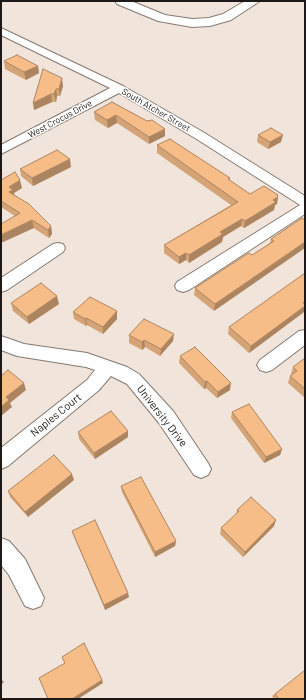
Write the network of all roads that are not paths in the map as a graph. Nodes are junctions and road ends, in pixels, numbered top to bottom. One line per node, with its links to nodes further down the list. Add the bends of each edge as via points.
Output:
1 (121, 1): 2 (street, via 162,18 184,22 210,22 234,14)
2 (254, 1)
3 (1, 31): 4 (street, South Atcher Street)
4 (119, 88): 5 (street, West Crocus Drive); 6 (street, South Atcher Street)
5 (1, 150)
6 (305, 202)
7 (305, 208): 10 (street)
8 (58, 248): 9 (street)
9 (1, 286)
10 (183, 286)
11 (305, 336): 13 (street)
12 (1, 343): 14 (street, University Drive, via 23,351 86,360)
13 (266, 365)
14 (108, 367): 15 (street, Naples Court, via 93,384); 16 (street, University Drive, via 133,379 166,418)
15 (1, 460)
16 (201, 469)
17 (1, 549): 18 (street, via 16,568)
18 (33, 598)

